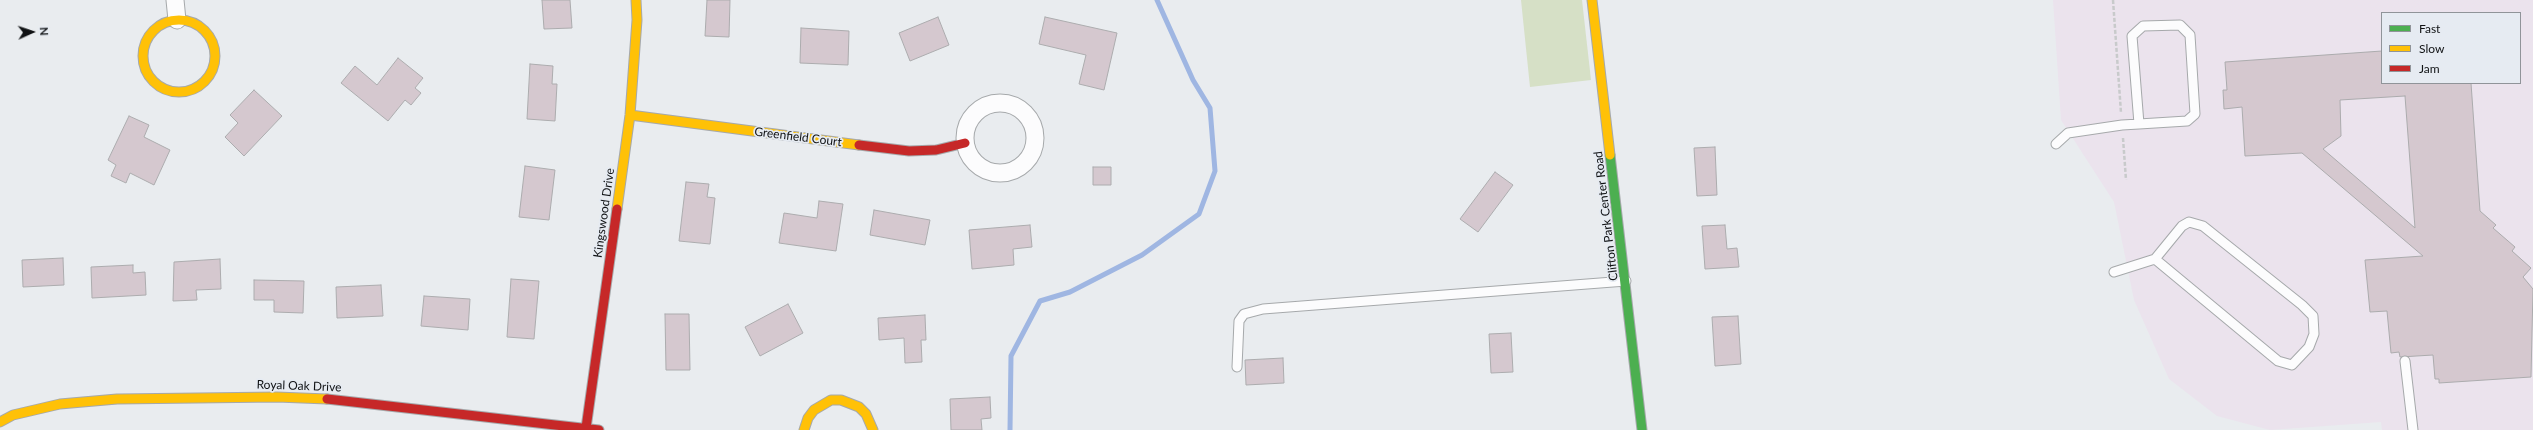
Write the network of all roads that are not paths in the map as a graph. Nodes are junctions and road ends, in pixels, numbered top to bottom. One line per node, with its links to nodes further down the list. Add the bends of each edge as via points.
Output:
1 (175, 0): 4 (street)
2 (636, 0): 5 (street, Kingswood Drive, via 637,20)
3 (1592, 0): 11 (street, Clifton Park Center Road)
4 (177, 20): 4 (street, via 160,25 148,37 143,54 146,71 156,84 172,92 190,91 204,82 214,67 214,49 208,33 194,23)
5 (630, 115): 7 (street, Greenfield Court, via 909,151 936,150); 15 (street, Kingswood Drive)
6 (2139, 124): 6 (lane, via 2187,121 2195,114 2190,35 2180,25 2143,26 2132,36); 8 (lane, via 2068,134)
7 (964, 144): 7 (street, via 964,134 972,116 988,104 997,102 1007,103 1024,112 1030,120 1035,139 1028,159 1021,166 1002,174 978,165)
8 (2056, 144)
9 (2155, 258): 9 (lane, via 2182,226 2189,222 2203,226 2302,305 2312,316 2314,334 2309,347 2292,365 2278,361); 10 (lane)
10 (2114, 272)
11 (1626, 281): 13 (lane, via 1263,309 1244,314 1239,321); 19 (street, Clifton Park Center Road)
12 (2405, 361): 20 (lane)
13 (1237, 367)
14 (0, 422): 15 (street, Royal Oak Drive, via 13,415 60,404 103,400 277,397 348,400)
15 (586, 428): 16 (street, Royal Oak Drive)
16 (599, 430)
17 (804, 430): 18 (street, via 814,410 831,400 841,400 859,407 866,414)
18 (873, 430)
19 (1642, 430)
20 (2413, 430)

